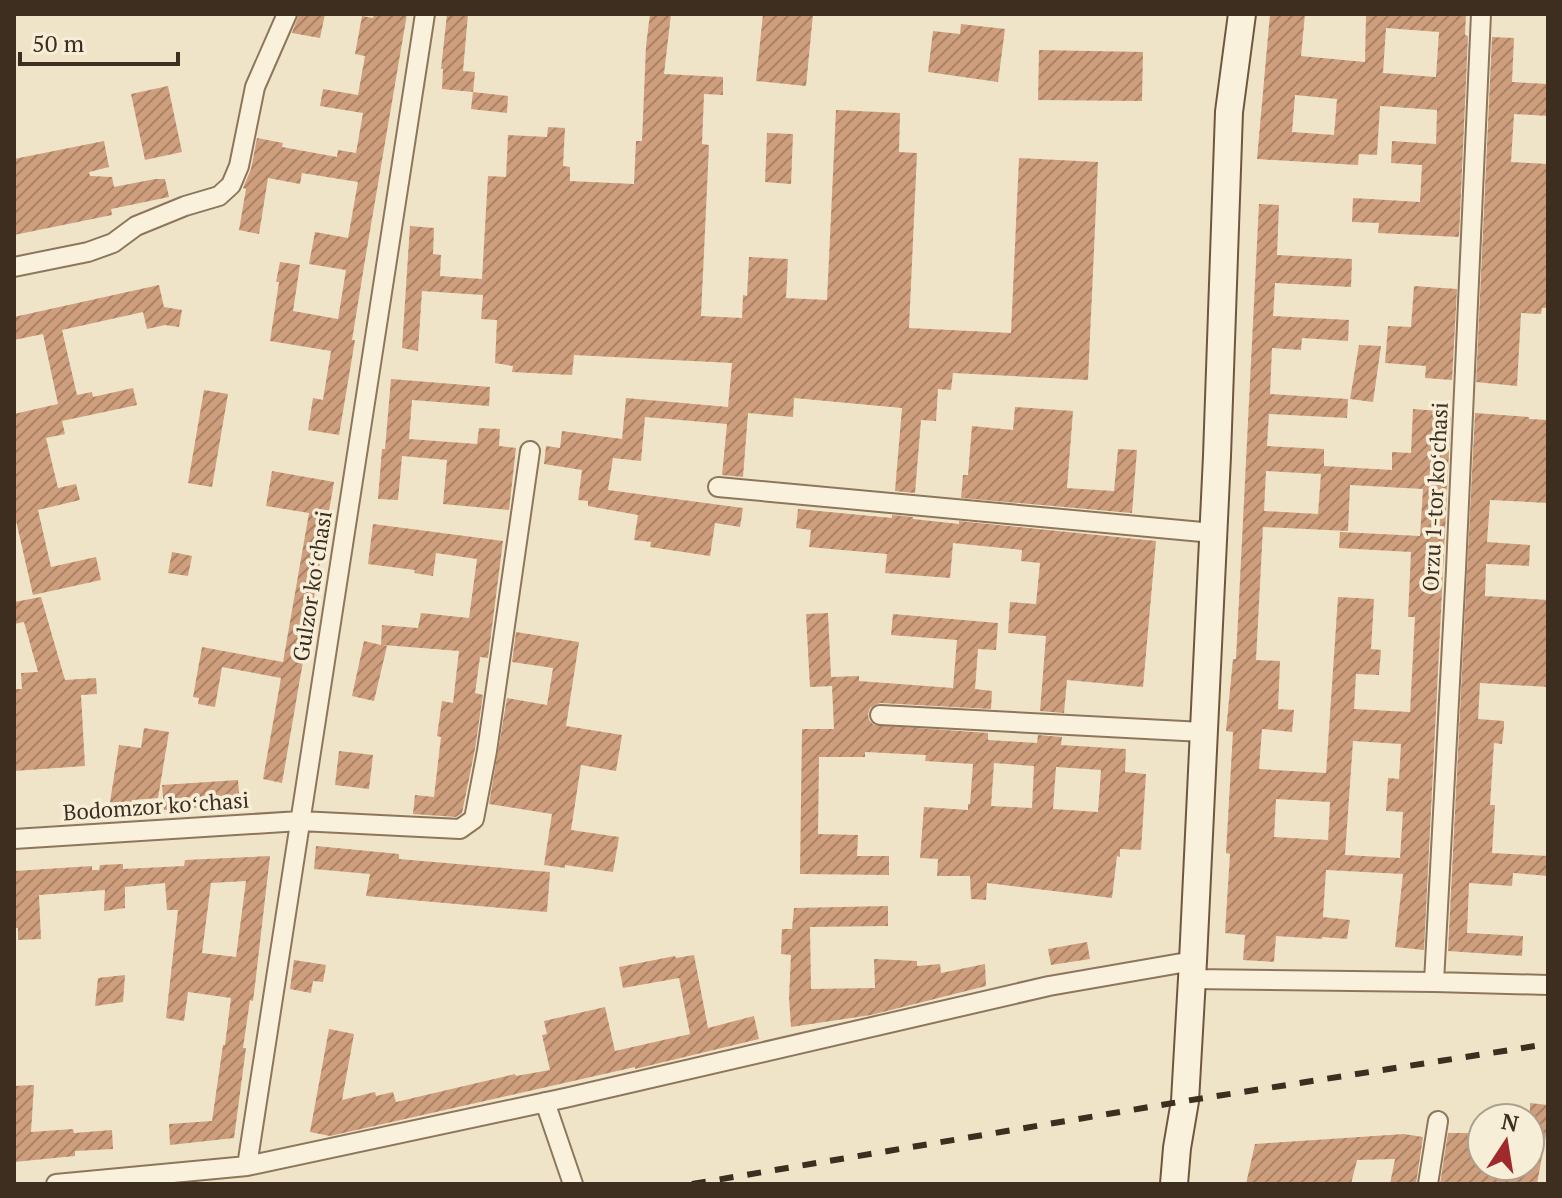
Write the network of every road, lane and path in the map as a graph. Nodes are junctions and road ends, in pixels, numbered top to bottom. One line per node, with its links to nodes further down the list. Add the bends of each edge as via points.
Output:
1 (287, 14): 5 (street, via 255,87 231,185 219,196 136,226 113,243)
2 (425, 14): 11 (street, Gulzor koʻchasi)
3 (1242, 14): 8 (main road, via 1229,112)
4 (1481, 14): 14 (street, Orzu 1-tor koʻchasi)
5 (14, 267)
6 (530, 451): 11 (street, Bodomzor koʻchasi, via 474,819 460,829)
7 (718, 487): 8 (street)
8 (1213, 533): 10 (main road)
9 (880, 715): 10 (street)
10 (1203, 732): 13 (main road)
11 (300, 821): 12 (street, Bodomzor koʻchasi); 18 (street, Gulzor koʻchasi)
12 (14, 839)
13 (1192, 970): 14 (street); 16 (street, via 1049,986); 21 (main road, via 1185,1101)
14 (1434, 982): 15 (street)
15 (1548, 985)
16 (545, 1102): 18 (street); 20 (street)
17 (1438, 1121): 22 (street)
18 (247, 1166): 19 (street)
19 (56, 1184)
20 (573, 1184)
21 (1174, 1184)
22 (1428, 1184)

